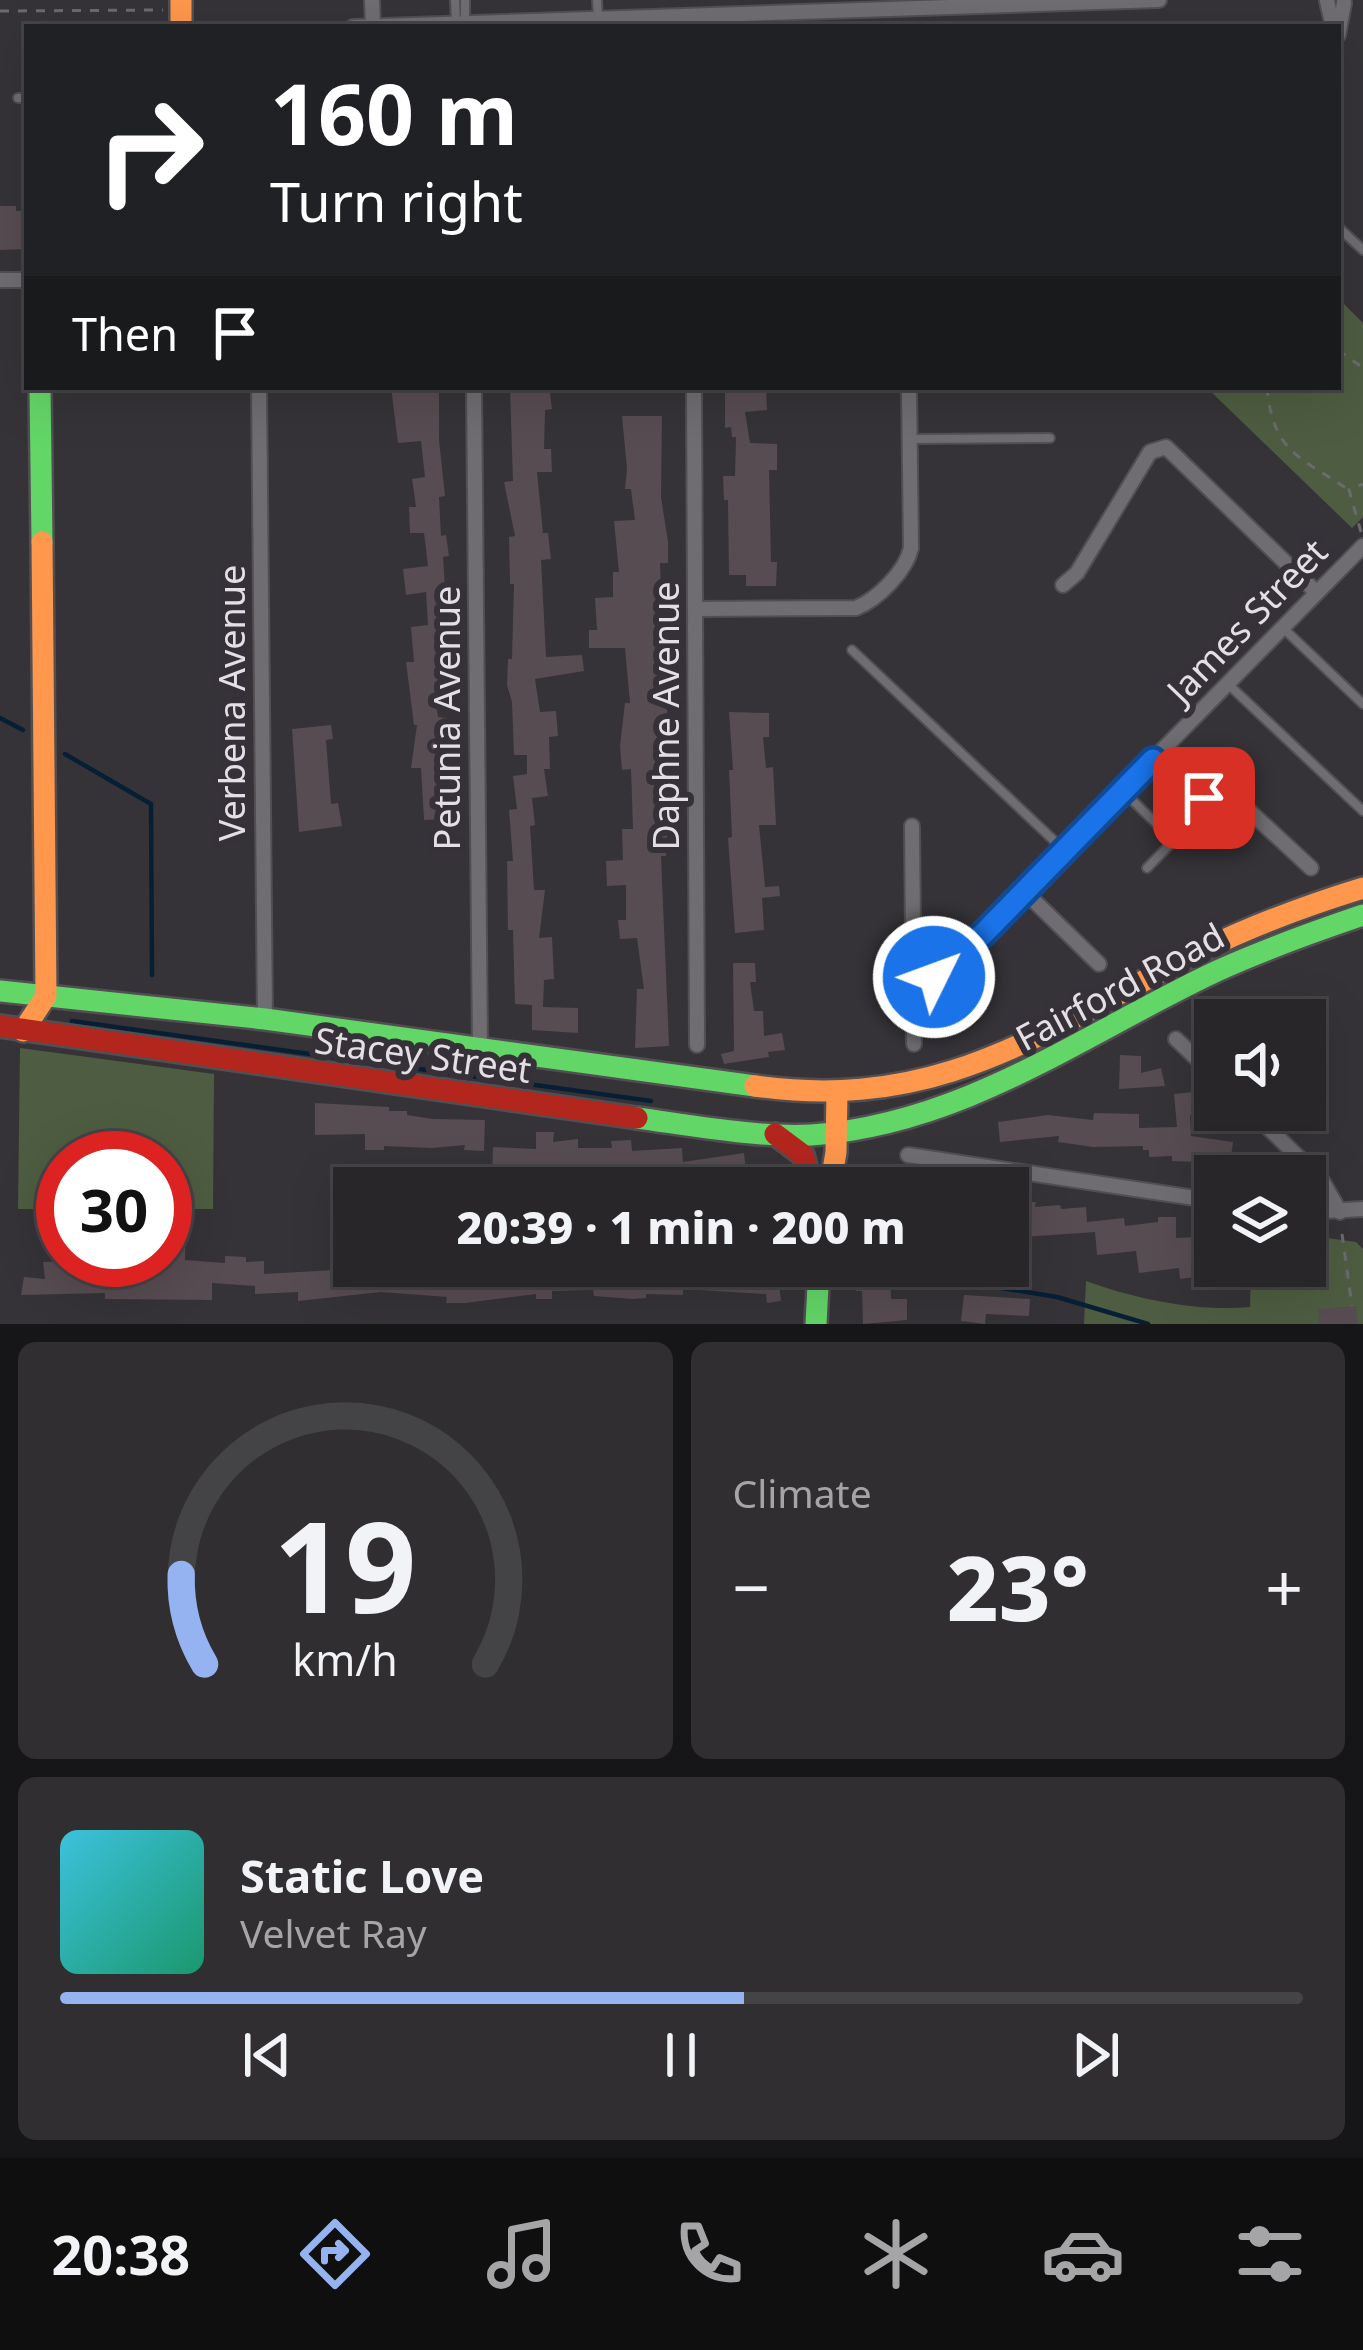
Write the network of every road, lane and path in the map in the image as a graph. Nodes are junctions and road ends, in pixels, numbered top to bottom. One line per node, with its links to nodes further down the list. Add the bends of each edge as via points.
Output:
1 (455, 0): 14 (lane)
2 (465, 0): 14 (lane)
3 (597, 0): 12 (lane)
4 (1160, 0): 7 (street)
5 (1326, 1): 6 (street)
6 (1346, 1)
7 (973, 3): 9 (street)
8 (694, 8): 9 (street); 13 (street)
9 (883, 9): 15 (lane)
10 (0, 11): 11 (path)
11 (176, 12)
12 (598, 19): 13 (street); 14 (street)
13 (625, 22)
14 (460, 24)
15 (884, 24)
16 (40, 390): 51 (main road)
17 (260, 390): 52 (street, Verbena Avenue)
18 (474, 390): 57 (street, Petunia Avenue)
19 (694, 390): 29 (street, Daphne Avenue)
20 (909, 390): 23 (street)
21 (1267, 390): 25 (path, via 1283,443)
22 (1049, 438): 23 (lane)
23 (910, 439): 29 (street, via 909,557 869,602 849,609)
24 (1363, 484): 25 (path)
25 (1349, 490): 26 (path)
26 (1363, 543): 28 (street, James Street)
27 (1063, 585): 28 (street, via 1150,452 1166,447)
28 (1316, 592): 30 (street, James Street)
29 (696, 609): 56 (street, Daphne Avenue)
30 (1282, 627): 32 (street, James Street); 34 (lane)
31 (852, 650): 42 (lane)
32 (1227, 683): 36 (street, James Street); 38 (lane)
33 (1363, 686): 34 (lane)
34 (1354, 695): 35 (lane)
35 (1363, 704)
36 (1153, 760): 37 (street, James Street); 44 (street, via 1194,801 1218,789 1231,794)
37 (1123, 791): 41 (lane); 42 (street, James Street)
38 (1363, 812)
39 (1190, 824): 41 (lane)
40 (913, 826): 49 (street)
41 (1174, 841): 43 (lane)
42 (1065, 850): 46 (street, James Street)
43 (1147, 868)
44 (1311, 868)
45 (1363, 888): 59 (main road, Fairford Road, via 1201,950 993,1059)
46 (1024, 892): 48 (street); 49 (street, James Street, via 941,974)
47 (1363, 915): 60 (main road, Fairford Road, via 1230,965 974,1097)
48 (1099, 964)
49 (914, 981): 55 (street)
50 (2, 991): 51 (main road, Stacey Street); 53 (main road)
51 (46, 996): 52 (main road, Stacey Street); 53 (main road)
52 (265, 1019): 57 (main road, Stacey Street)
53 (11, 1028): 62 (main road, Stacey Street)
54 (1176, 1039): 58 (street)
55 (914, 1044)
56 (698, 1045)
57 (480, 1048): 59 (main road, Stacey Street)
58 (1194, 1056)
59 (837, 1092): 60 (main road)
60 (837, 1130): 62 (main road, Stacey Street); 65 (main road)
61 (1272, 1131): 69 (street, via 1321,1179)
62 (775, 1134): 64 (main road, via 793,1143)
63 (908, 1155): 66 (street)
64 (807, 1167)
65 (833, 1167)
66 (1194, 1198)
67 (1363, 1209): 69 (street)
68 (1326, 1212): 69 (street)
69 (1340, 1212)
70 (1342, 1234): 72 (path)
71 (817, 1287): 73 (main road)
72 (1352, 1306)
73 (813, 1324)

